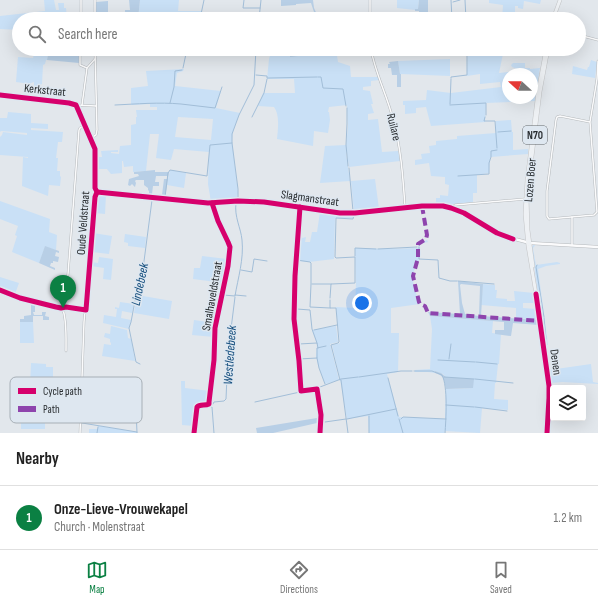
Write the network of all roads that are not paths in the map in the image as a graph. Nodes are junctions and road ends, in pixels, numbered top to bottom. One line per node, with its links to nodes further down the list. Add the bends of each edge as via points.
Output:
1 (81, 0): 5 (street)
2 (95, 0): 6 (street)
3 (370, 0): 7 (street)
4 (561, 0): 8 (main road)
5 (80, 12)
6 (95, 12)
7 (370, 12)
8 (557, 12)
9 (586, 37): 10 (street)
10 (598, 40)
11 (80, 56): 17 (street, via 80,65)
12 (373, 56): 28 (street, Ruilare, via 393,119 400,151)
13 (546, 56): 26 (main road, Lozen Boer / N70, via 538,92)
14 (546, 56): 31 (main road, Lozen Boer / N70, via 529,181)
15 (96, 58): 17 (street); 21 (street, Oude Veldstraat)
16 (598, 61): 22 (street)
17 (87, 68): 20 (street)
18 (0, 95): 19 (main road, Kerkstraat)
19 (76, 105): 20 (street); 23 (main road, Kerkstraat)
20 (82, 105): 21 (street)
21 (96, 106): 24 (street, Oude Veldstraat, via 96,134)
22 (590, 122): 30 (street, via 597,212 594,215); 30 (street, via 560,116 556,120 547,191 547,216 551,219)
23 (85, 125): 24 (main road, Kerkstraat); 35 (street, via 79,130 68,270)
24 (91, 138): 25 (main road, Oude Veldstraat, via 95,149)
25 (97, 192): 27 (main road, Slagmanstraat); 36 (street, Oude Veldstraat)
26 (525, 199): 29 (street, via 455,205); 31 (main road, Denen / N70, via 525,224)
27 (212, 203): 28 (main road, Slagmanstraat, via 259,202 344,213); 41 (street, Smalhaveldstraat, via 230,247 215,328 209,403 197,407)
28 (405, 208): 29 (main road, Slagmanstraat)
29 (451, 208): 31 (main road, Slagmanstraat, via 501,235)
30 (572, 217): 32 (street)
31 (529, 241): 32 (main road, Slagmanstraat); 42 (main road, Denen / N70, via 549,386)
32 (572, 244): 33 (main road, Slagmanstraat)
33 (598, 246)
34 (0, 290): 35 (street, via 20,298)
35 (62, 307): 36 (street); 37 (street)
36 (86, 310): 38 (street, Oude Veldstraat)
37 (66, 351)
38 (82, 377)
39 (80, 423): 40 (street, Oude Veldstraat)
40 (80, 433)
41 (194, 433)
42 (547, 433)

